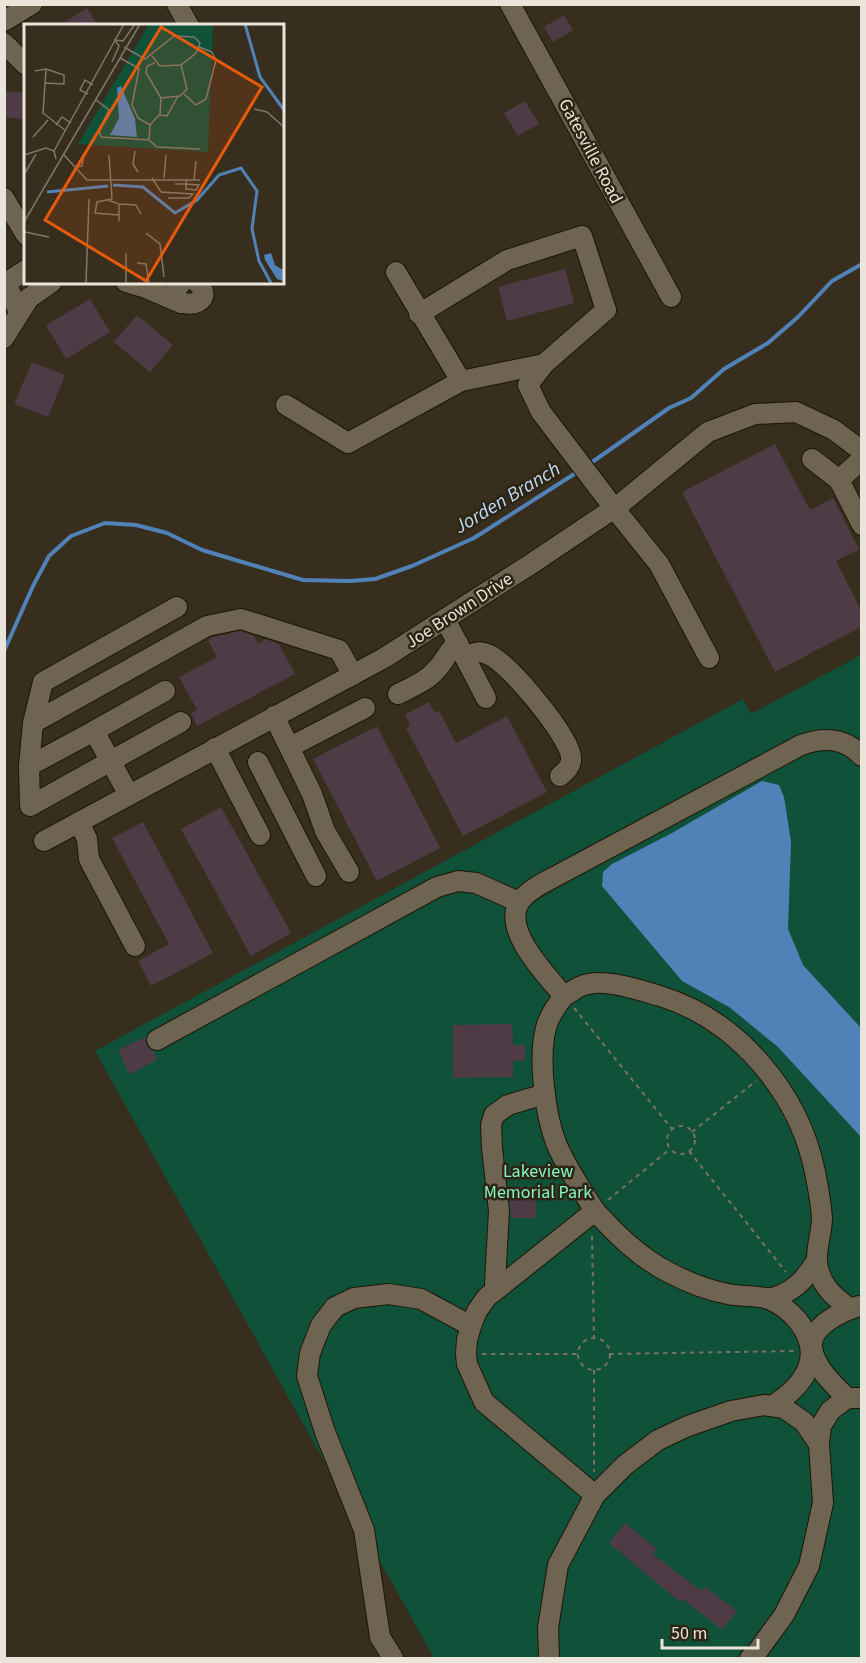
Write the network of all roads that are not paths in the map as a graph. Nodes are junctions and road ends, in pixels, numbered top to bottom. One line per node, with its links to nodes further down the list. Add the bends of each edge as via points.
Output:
1 (32, 4): 4 (street)
2 (177, 4): 5 (street)
3 (510, 4): 16 (street, Gatesville Road)
4 (4, 21)
5 (188, 24)
6 (4, 43): 7 (street)
7 (24, 63)
8 (4, 198): 9 (street)
9 (24, 232)
10 (24, 271): 18 (street, via 6,283)
11 (396, 272): 19 (street)
12 (49, 284): 18 (street, via 29,298)
13 (133, 284): 17 (street)
14 (181, 284): 17 (street, via 176,292)
15 (198, 284): 17 (street, via 200,300 193,305)
16 (671, 297)
17 (181, 303)
18 (20, 312): 20 (street)
19 (419, 314): 21 (street, via 507,260 582,236 606,310); 22 (street)
20 (4, 338)
21 (544, 363): 22 (street); 28 (street, via 528,385 541,412)
22 (461, 381): 23 (street, via 348,443)
23 (286, 405)
24 (861, 452): 28 (street, Joe Brown Drive, via 834,430 796,412 755,414 708,432)
25 (812, 459): 27 (street)
26 (861, 459): 27 (street)
27 (839, 480): 29 (street)
28 (614, 508): 31 (street, Joe Brown Drive); 33 (street, via 659,564)
29 (861, 525)
30 (177, 607): 41 (street, via 44,682)
31 (446, 619): 32 (street); 34 (street, Joe Brown Drive)
32 (461, 650): 36 (street, via 452,647 430,677); 37 (street); 49 (street, via 488,654 525,685 569,749 571,763)
33 (709, 658)
34 (353, 675): 39 (street, Joe Brown Drive); 41 (street, via 339,650 241,619 207,626)
35 (165, 692): 42 (street)
36 (398, 694)
37 (486, 698)
38 (365, 708): 43 (street)
39 (274, 716): 43 (street); 44 (street, Joe Brown Drive)
40 (181, 722): 46 (street)
41 (33, 723): 48 (street)
42 (94, 731): 46 (street); 48 (street)
43 (290, 747): 50 (street)
44 (215, 748): 51 (street, Joe Brown Drive); 54 (street)
45 (861, 756): 58 (street, via 848,744 833,739 801,745 536,887)
46 (110, 761): 48 (street, via 30,806); 51 (street)
47 (258, 762): 52 (street)
48 (29, 766)
49 (560, 776)
50 (312, 794): 52 (street); 56 (street, via 325,831)
51 (129, 795): 53 (street, Joe Brown Drive)
52 (283, 809): 57 (street)
53 (79, 822): 55 (street, Joe Brown Drive); 59 (street, via 87,839 88,859)
54 (260, 835)
55 (44, 841)
56 (349, 872)
57 (316, 876)
58 (519, 902): 60 (street, via 515,917 527,951); 61 (street, via 476,883 458,880 437,887)
59 (135, 945)
60 (564, 996): 62 (street, via 546,1029); 64 (street, via 584,984 632,987 696,1010 728,1031 784,1093 804,1132 822,1219)
61 (157, 1040)
62 (545, 1094): 63 (street, via 556,1142); 65 (street, via 508,1105 494,1115 492,1148 499,1211)
63 (595, 1211): 65 (street); 66 (street, via 620,1238 667,1272 700,1287)
64 (817, 1260): 66 (street, via 798,1285); 67 (street, via 821,1280 834,1297)
65 (496, 1290): 68 (street, via 477,1311)
66 (768, 1299): 69 (street, via 792,1314)
67 (856, 1307): 69 (street, via 838,1313 826,1323 813,1338)
68 (471, 1326): 73 (street, via 467,1364 484,1402); 74 (street, via 421,1299 389,1294 354,1298 335,1307 321,1325 310,1353 307,1376 364,1530 380,1637)
69 (812, 1348): 70 (street, via 829,1381); 71 (street, via 803,1378 789,1395)
70 (854, 1398): 72 (street, via 830,1411 821,1425)
71 (772, 1406): 72 (street, via 784,1408 804,1422); 73 (street, via 730,1411 658,1440 625,1465)
72 (819, 1444): 76 (street, via 823,1503 808,1566 784,1616)
73 (596, 1495): 75 (street, via 558,1565 548,1628)
74 (393, 1659)
75 (549, 1659)
76 (750, 1659)

